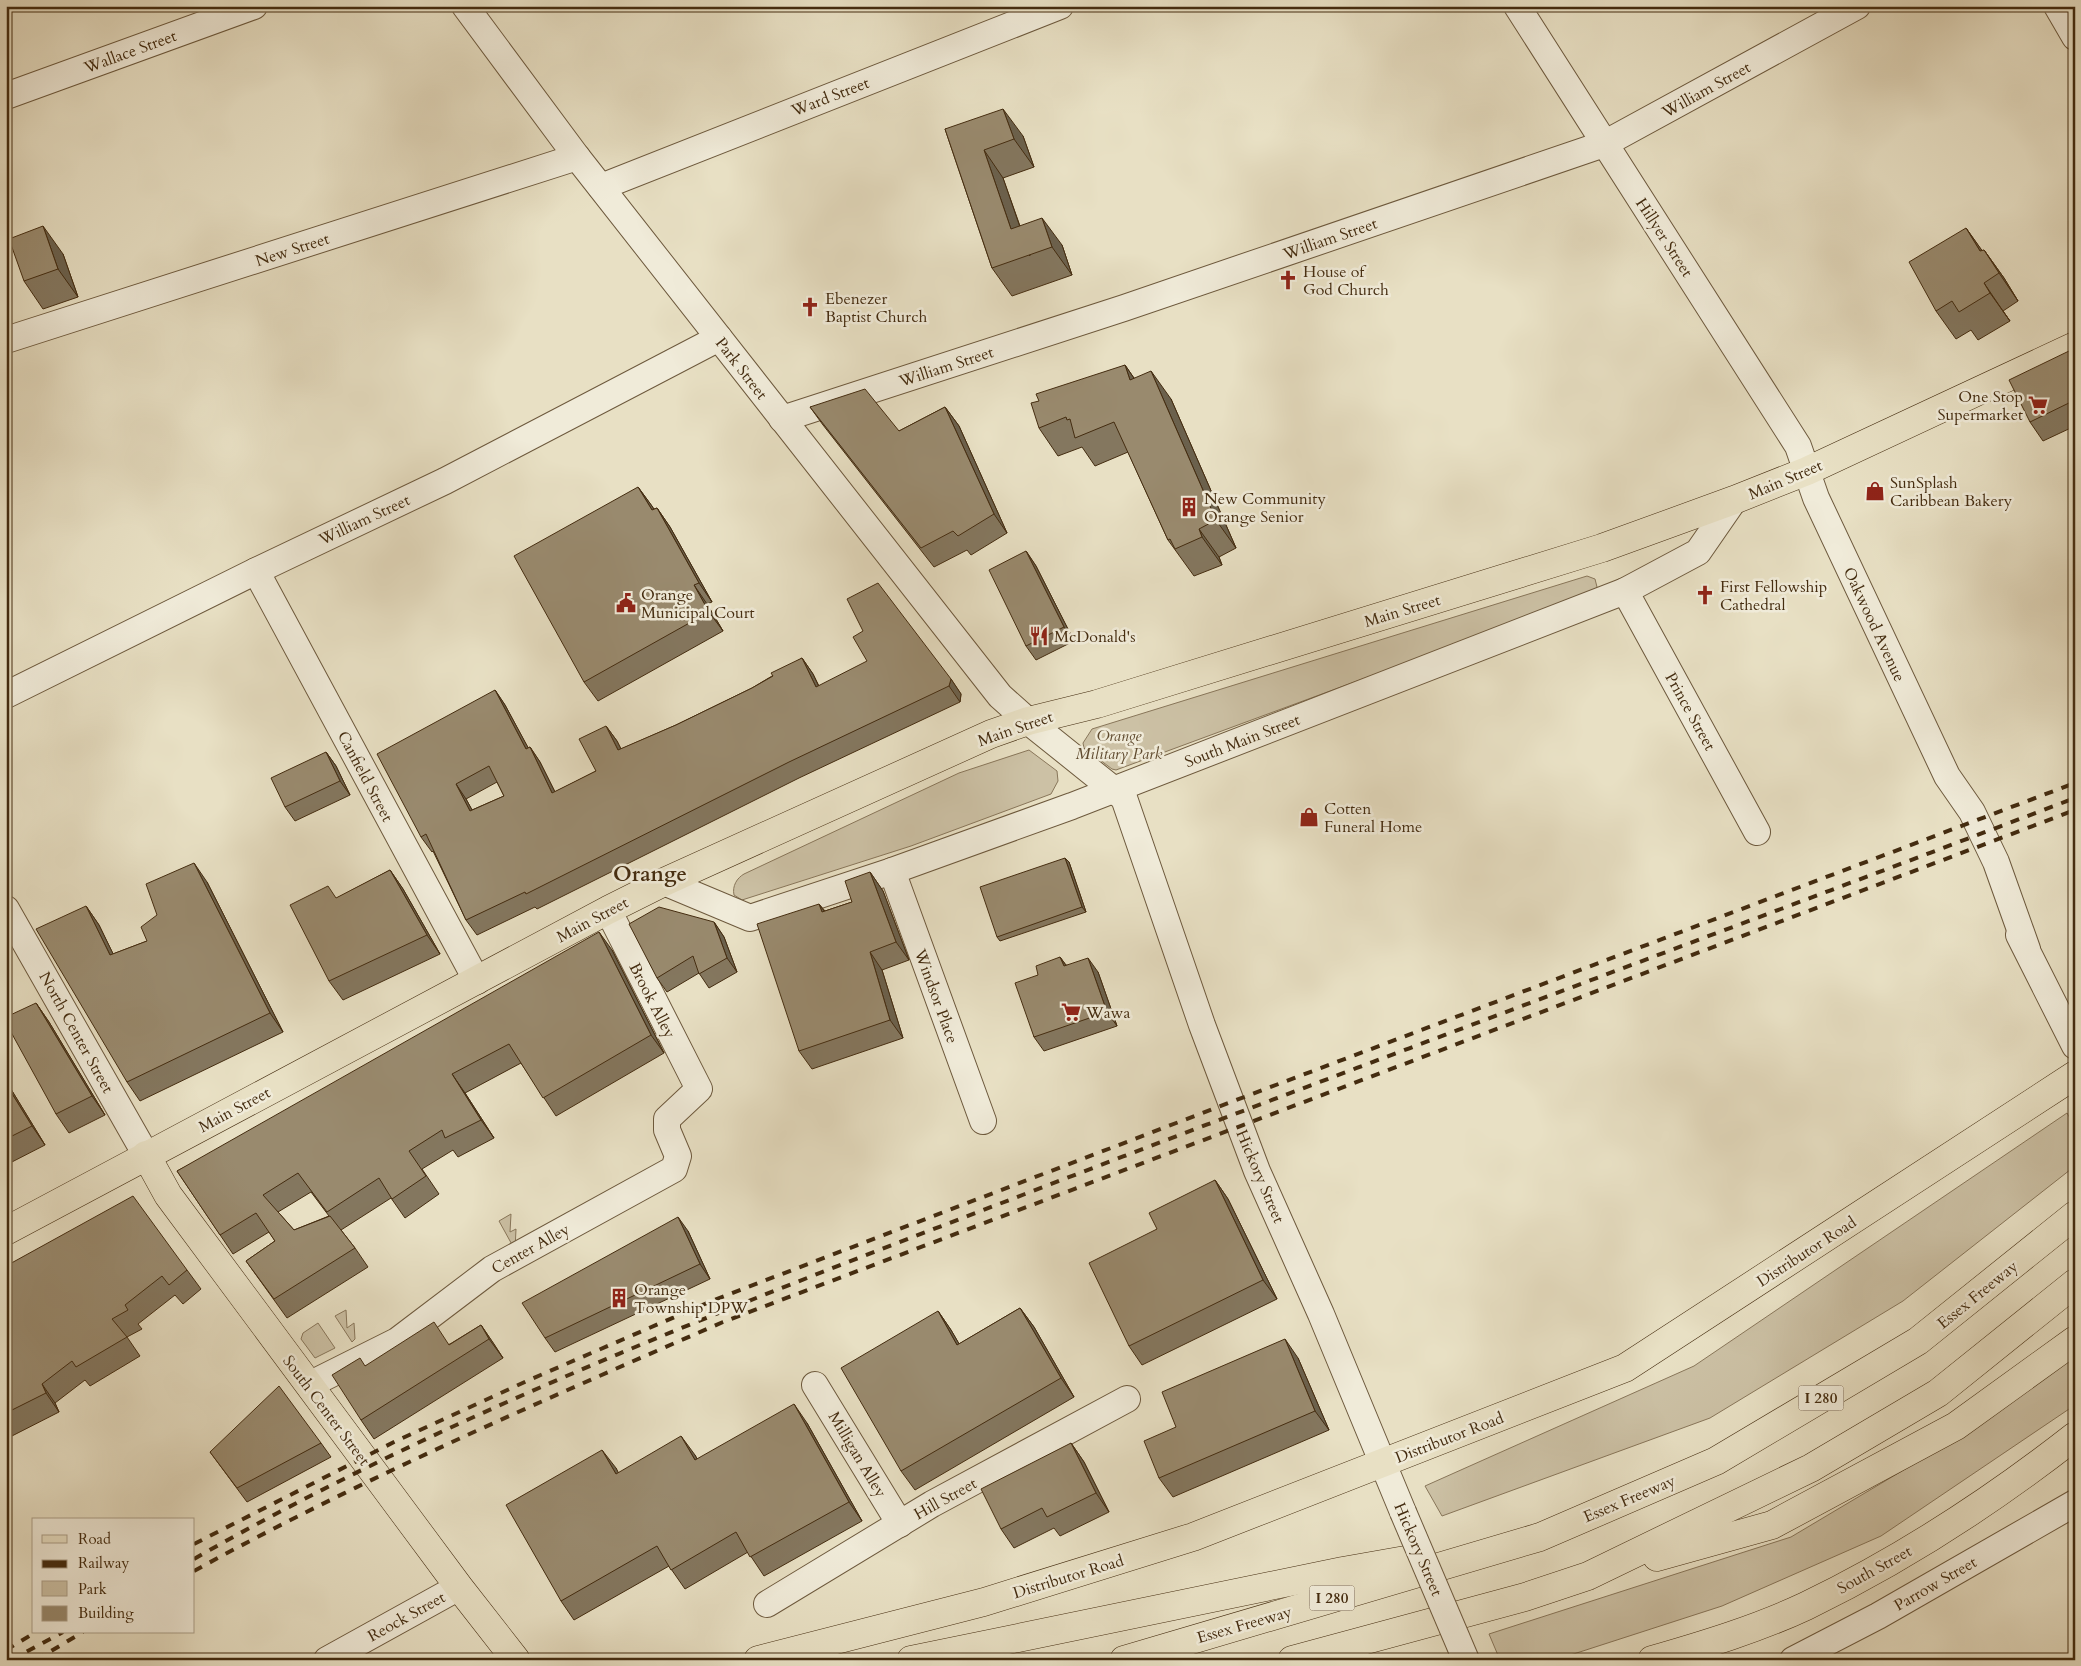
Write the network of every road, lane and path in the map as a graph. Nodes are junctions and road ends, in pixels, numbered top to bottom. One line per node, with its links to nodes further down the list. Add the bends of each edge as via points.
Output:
1 (254, 6): 8 (street, Wallace Street)
2 (465, 6): 10 (street, Park Street)
3 (1060, 6): 11 (street, Ward Street)
4 (1517, 6): 9 (street, Hillyer Street)
5 (1857, 6): 9 (street, William Street)
6 (2057, 6): 7 (street)
7 (2075, 37)
8 (6, 96)
9 (1604, 144): 15 (street, William Street, via 1124,308); 16 (street, Hillyer Street, via 1798,446)
10 (577, 157): 11 (street, Park Street); 13 (street, New Street)
11 (600, 186): 12 (street, Park Street)
12 (719, 338): 15 (street, Park Street); 18 (street, William Street, via 446,481)
13 (6, 340)
14 (2075, 346): 16 (main road, Main Street)
15 (782, 419): 21 (street, Park Street, via 1000,696)
16 (1806, 471): 17 (main road, Main Street); 29 (street, Oakwood Avenue, via 1947,776 1956,820 1979,869 2028,950)
17 (1734, 500): 19 (street, South Main Street, via 1698,552); 21 (main road, Main Street, via 1602,548 1097,704)
18 (256, 571): 20 (street, William Street); 28 (street, Canfield Street)
19 (1625, 591): 22 (street, South Main Street); 23 (street, Prince Street)
20 (6, 695)
21 (1028, 721): 22 (street, Hickory Street); 25 (main road, Main Street, via 991,734)
22 (1114, 789): 24 (street, South Main Street); 42 (street, Hickory Street, via 1124,798 1202,1025 1257,1171)
23 (1757, 832)
24 (892, 870): 25 (street, South Main Street, via 750,918); 32 (street, Windsor Place)
25 (664, 882): 27 (main road, Main Street)
26 (6, 909): 33 (street, North Center Street)
27 (608, 910): 28 (main road, Main Street); 31 (street, Brook Alley)
28 (477, 981): 33 (main road, Main Street)
29 (2075, 1046)
30 (2075, 1074): 42 (main road, Distributor Road, via 1625,1368)
31 (699, 1089): 38 (street, Center Alley, via 667,1119 667,1130 678,1156 674,1169 492,1269 397,1341)
32 (983, 1121)
33 (146, 1155): 35 (main road, Main Street); 38 (main road, South Center Street, via 168,1195)
34 (2075, 1215): 45 (main road, Essex Freeway / I 280, via 1918,1341 1716,1461)
35 (6, 1231)
36 (2075, 1283): 46 (main road, via 1938,1393 1811,1468)
37 (2075, 1340): 46 (main road, via 1956,1426 1772,1525)
38 (309, 1385): 47 (main road, South Center Street)
39 (815, 1385): 44 (street, Milligan Alley)
40 (1126, 1399): 44 (street, Hill Street)
41 (2075, 1436): 57 (main road, South Street, via 2038,1465 1906,1552 1822,1597 1707,1644)
42 (1384, 1463): 52 (main road, Distributor Road, via 1164,1546 984,1602); 56 (street, Hickory Street, bridge)
43 (2075, 1504): 49 (street, Parrow Street, via 1878,1616)
44 (900, 1524): 48 (street, Hill Street)
45 (1540, 1537): 53 (main road, via 1343,1571); 54 (main road, Essex Freeway / I 280)
46 (1588, 1576): 55 (main road, via 1525,1597)
47 (459, 1587): 50 (street, Reock Street); 51 (main road, South Center Street)
48 (767, 1604)
49 (1826, 1652): 58 (street, Parrow Street)
50 (327, 1660)
51 (516, 1660)
52 (758, 1660)
53 (912, 1660)
54 (1124, 1660)
55 (1292, 1660)
56 (1466, 1660)
57 (1652, 1660)
58 (1793, 1660)

